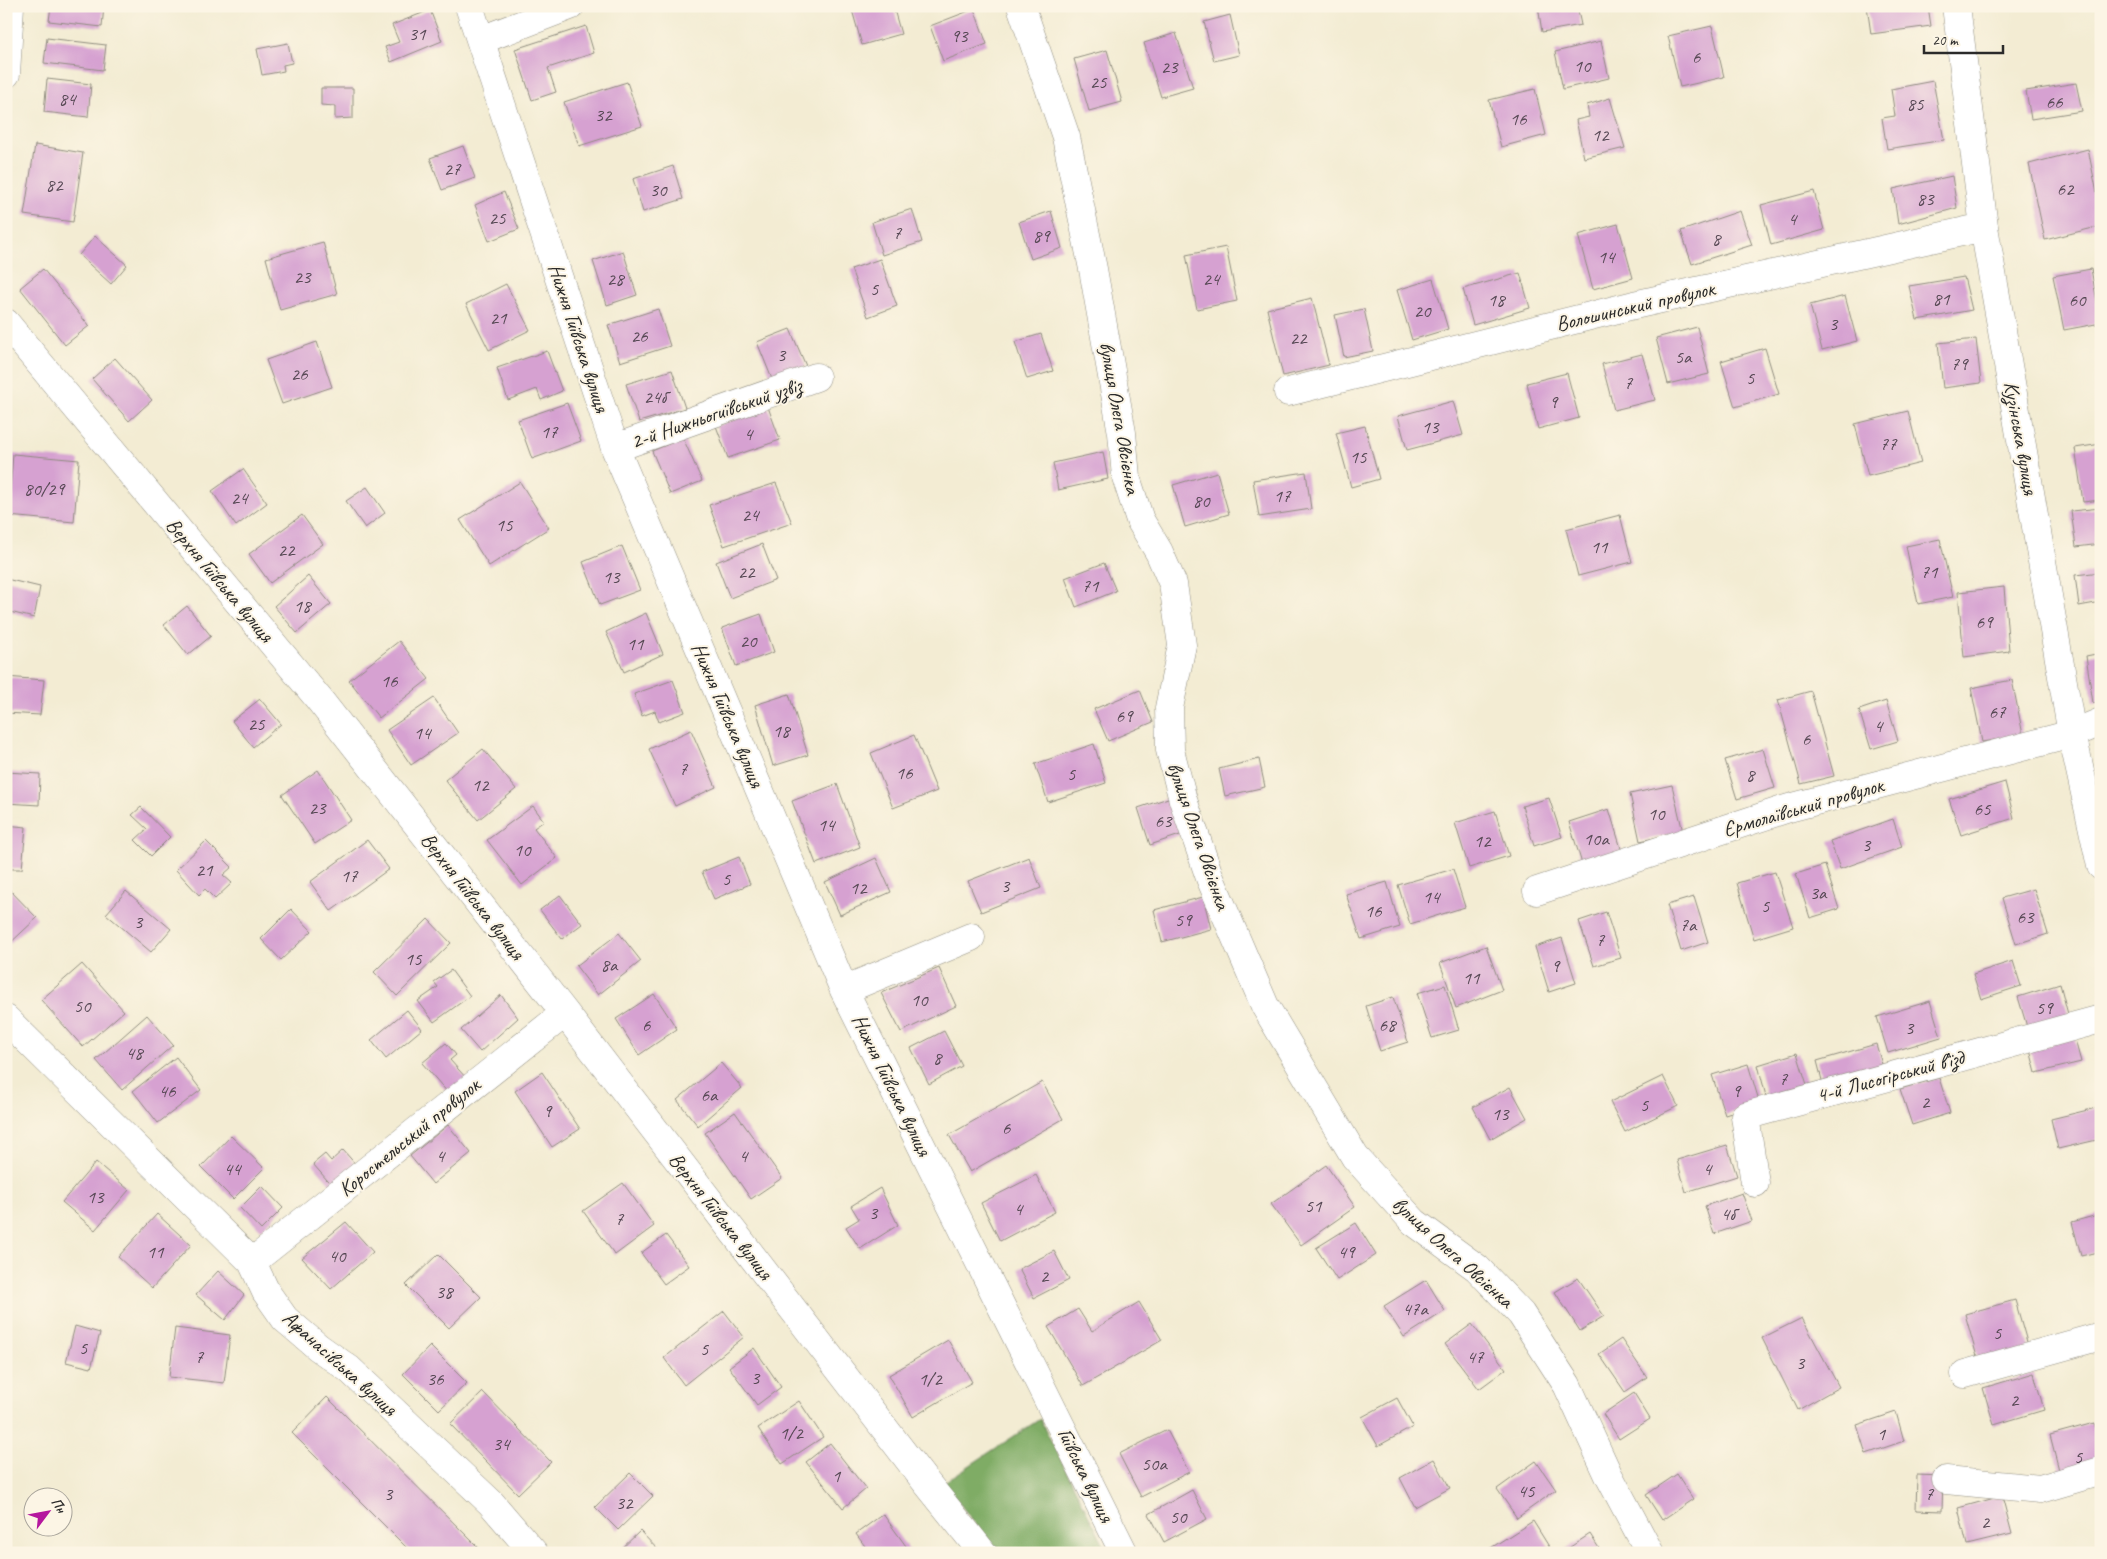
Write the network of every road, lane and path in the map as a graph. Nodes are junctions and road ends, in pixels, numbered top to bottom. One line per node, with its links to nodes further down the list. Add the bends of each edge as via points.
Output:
1 (10, 6): 7 (street)
2 (469, 6): 6 (street, Нижня Гиївська вулиця)
3 (570, 6): 6 (street)
4 (1021, 6): 32 (street, вулиця Олега Овсієнка, via 1066,137 1095,279 1122,433 1126,477 1140,520 1173,584 1182,645 1169,708 1170,750 1183,800 1210,878 1265,1006 1355,1157 1414,1222 1477,1268 1521,1314 1567,1385 1609,1476)
5 (1956, 6): 8 (street, Кузінська вулиця)
6 (481, 40): 12 (street, Нижня Гиївська вулиця)
7 (6, 74)
8 (1984, 227): 11 (street, Волошинський провулок, via 1634,305); 14 (street, Кузінська вулиця)
9 (6, 323): 19 (street, Верхня Гиївська вулиця, via 318,698)
10 (816, 377): 12 (street, 2-й Нижньогиївський узвіз)
11 (1288, 392)
12 (615, 448): 18 (street, Нижня Гиївська вулиця)
13 (2101, 722): 14 (street, Єрмолаївський провулок)
14 (2072, 734): 15 (street, Кузінська вулиця); 16 (street, Єрмолаївський провулок, via 1789,808)
15 (2101, 866)
16 (1537, 891)
17 (971, 937): 18 (street)
18 (844, 990): 26 (street, Нижня Гиївська вулиця)
19 (565, 1013): 23 (street, Коростельський провулок); 30 (street, Верхня Гиївська вулиця)
20 (6, 1019): 23 (street, Афанасівська вулиця)
21 (2101, 1019): 22 (street, 4-й Лисогірський в’їзд, via 1745,1116)
22 (1755, 1183)
23 (252, 1262): 29 (street, Афанасівська вулиця, via 266,1292 285,1319 349,1369 492,1503)
24 (2101, 1336): 25 (street)
25 (1965, 1374)
26 (1048, 1398): 31 (street, Гиївська вулиця)
27 (2101, 1471): 28 (street, via 2040,1489)
28 (1946, 1480)
29 (534, 1553)
30 (982, 1553)
31 (1124, 1553)
32 (1650, 1553)

